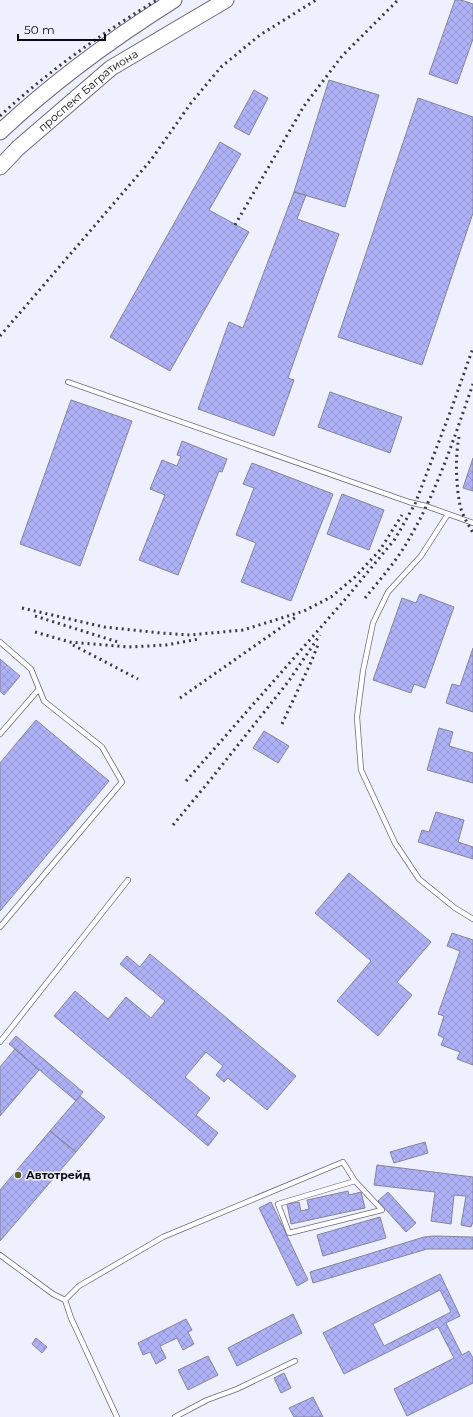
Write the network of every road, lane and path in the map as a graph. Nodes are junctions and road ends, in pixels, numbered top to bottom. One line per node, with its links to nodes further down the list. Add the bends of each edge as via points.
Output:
1 (174, 0): 3 (main road, via 132,26 78,65)
2 (226, 0): 4 (main road, проспект Багратиона, via 111,68 18,148)
3 (0, 132)
4 (0, 167)
5 (68, 382): 6 (lane)
6 (448, 514): 7 (lane); 12 (lane, via 421,556 388,592 373,623 357,717 361,770 395,842 419,879)
7 (473, 523)
8 (0, 642): 9 (lane, via 31,670)
9 (39, 689): 10 (lane); 13 (lane, via 44,701 102,747 122,782)
10 (0, 734)
11 (128, 880): 14 (lane)
12 (473, 919)
13 (0, 927)
14 (0, 1042)
15 (355, 1182): 15 (lane, via 382,1210 289,1233 278,1204); 17 (lane, via 342,1162 163,1237 79,1286)
16 (0, 1255): 17 (lane)
17 (65, 1300): 19 (lane)
18 (295, 1361): 20 (lane)
19 (117, 1417)
20 (175, 1417)

